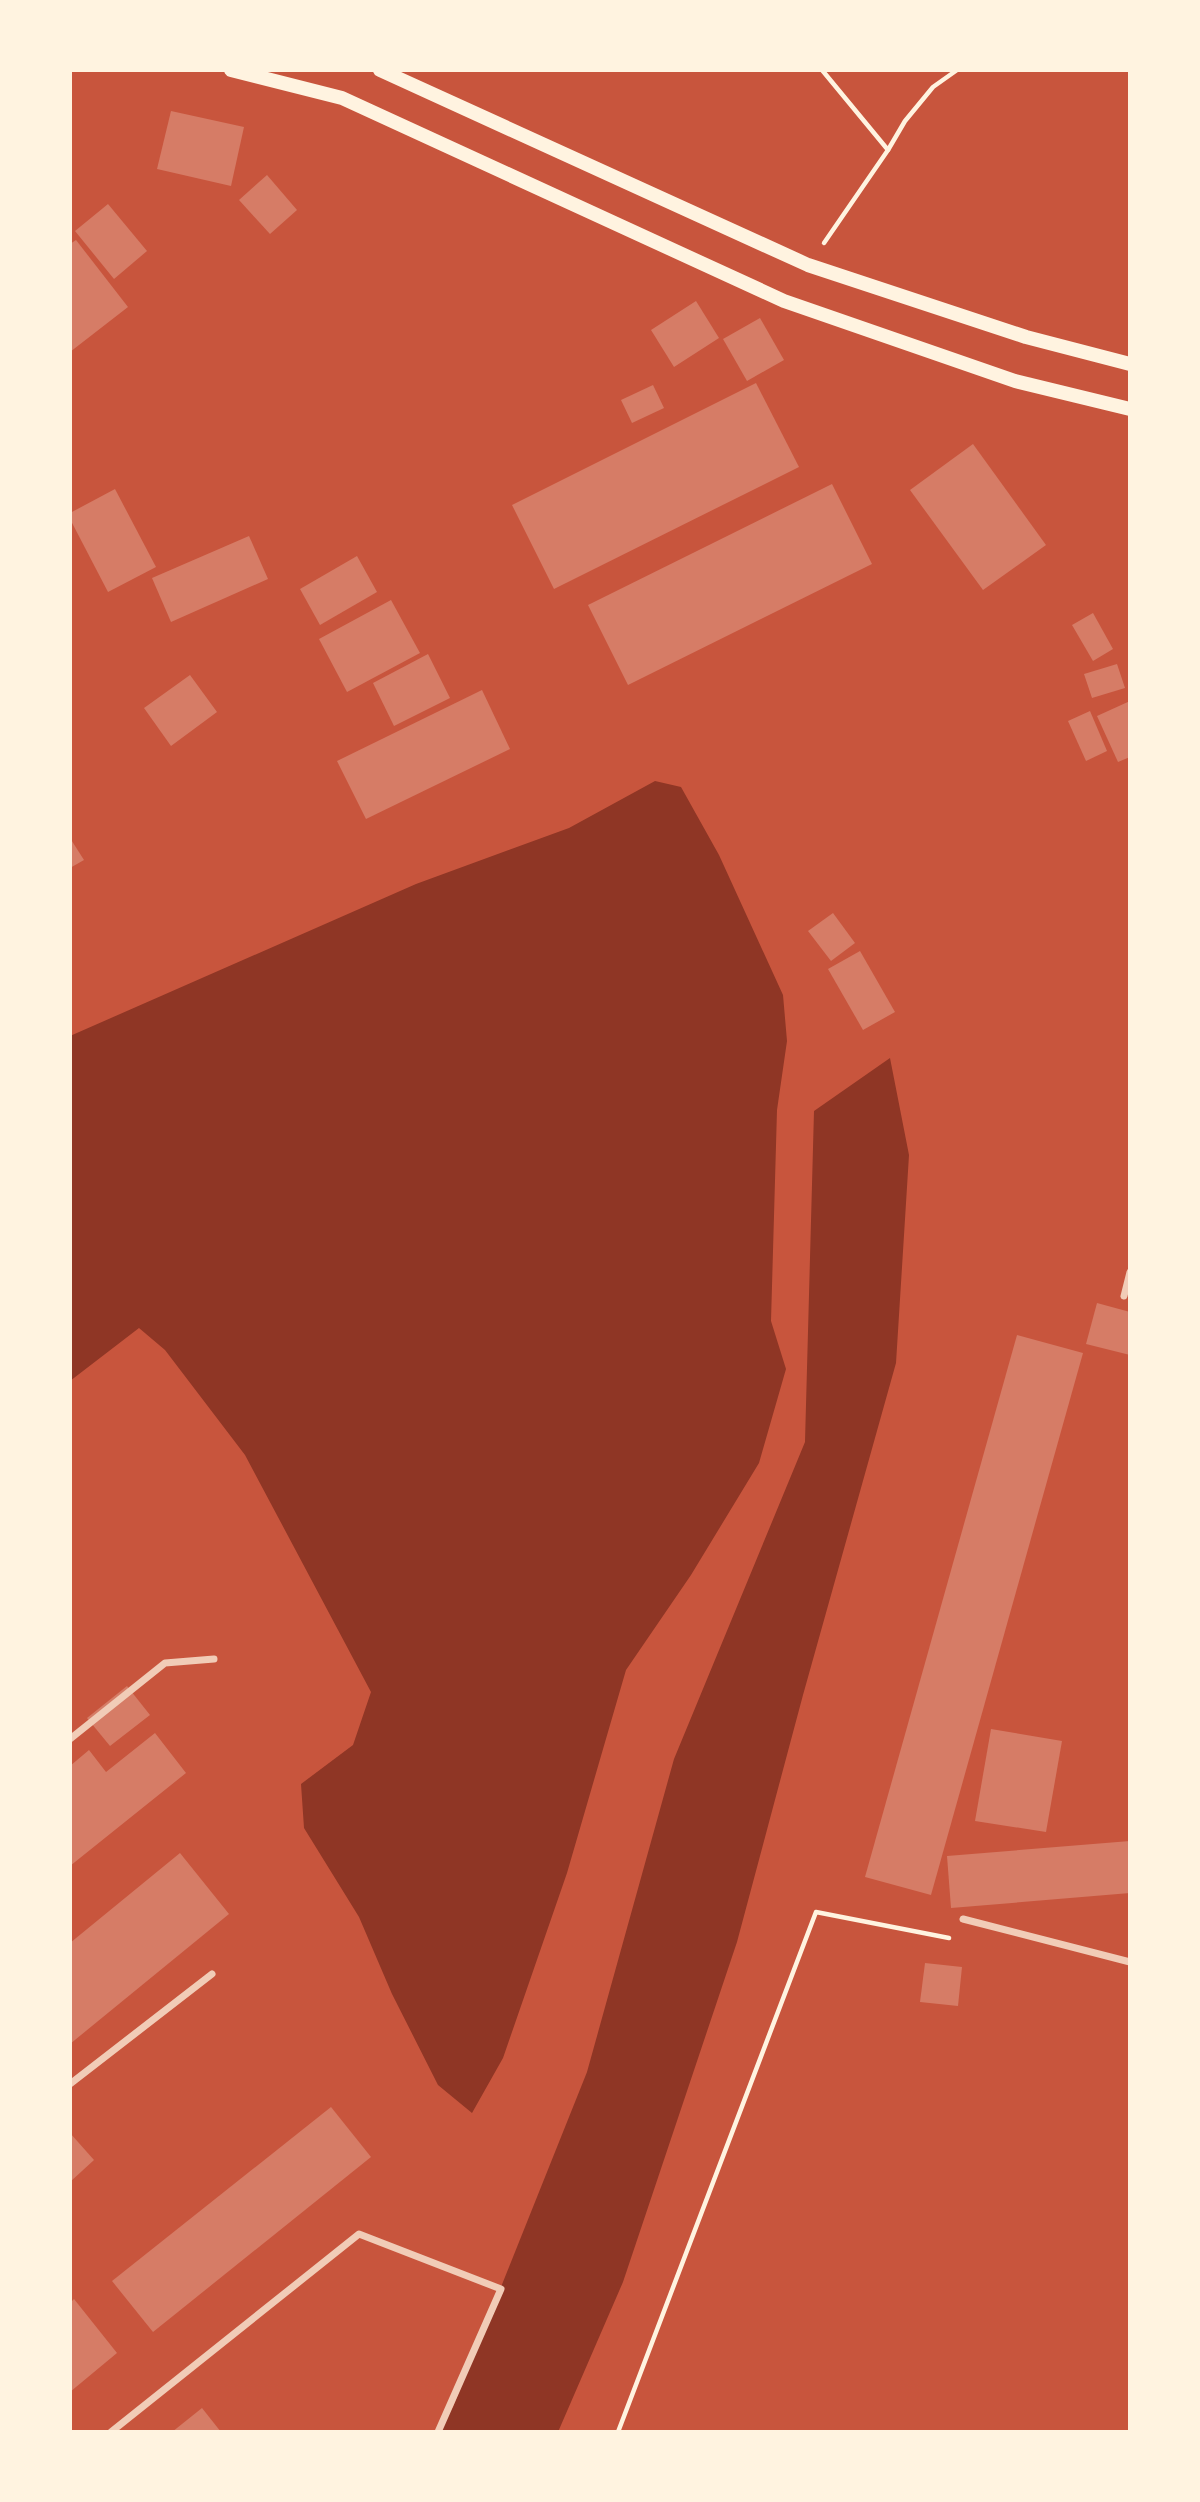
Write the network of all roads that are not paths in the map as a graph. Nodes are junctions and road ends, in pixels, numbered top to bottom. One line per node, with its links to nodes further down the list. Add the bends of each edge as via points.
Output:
1 (232, 70): 4 (main road, via 342,98 784,301 1015,381)
2 (380, 70): 3 (main road, via 808,265 1026,337)
3 (1130, 364)
4 (1130, 409)
5 (1130, 1272): 6 (street)
6 (1124, 1296)
7 (214, 1658): 8 (street, via 165,1663)
8 (70, 1739)
9 (963, 1919): 10 (street)
10 (1130, 1962)
11 (212, 1974): 12 (street)
12 (70, 2084)
13 (111, 2432): 14 (street, via 359,2234 500,2289)
14 (439, 2432)

